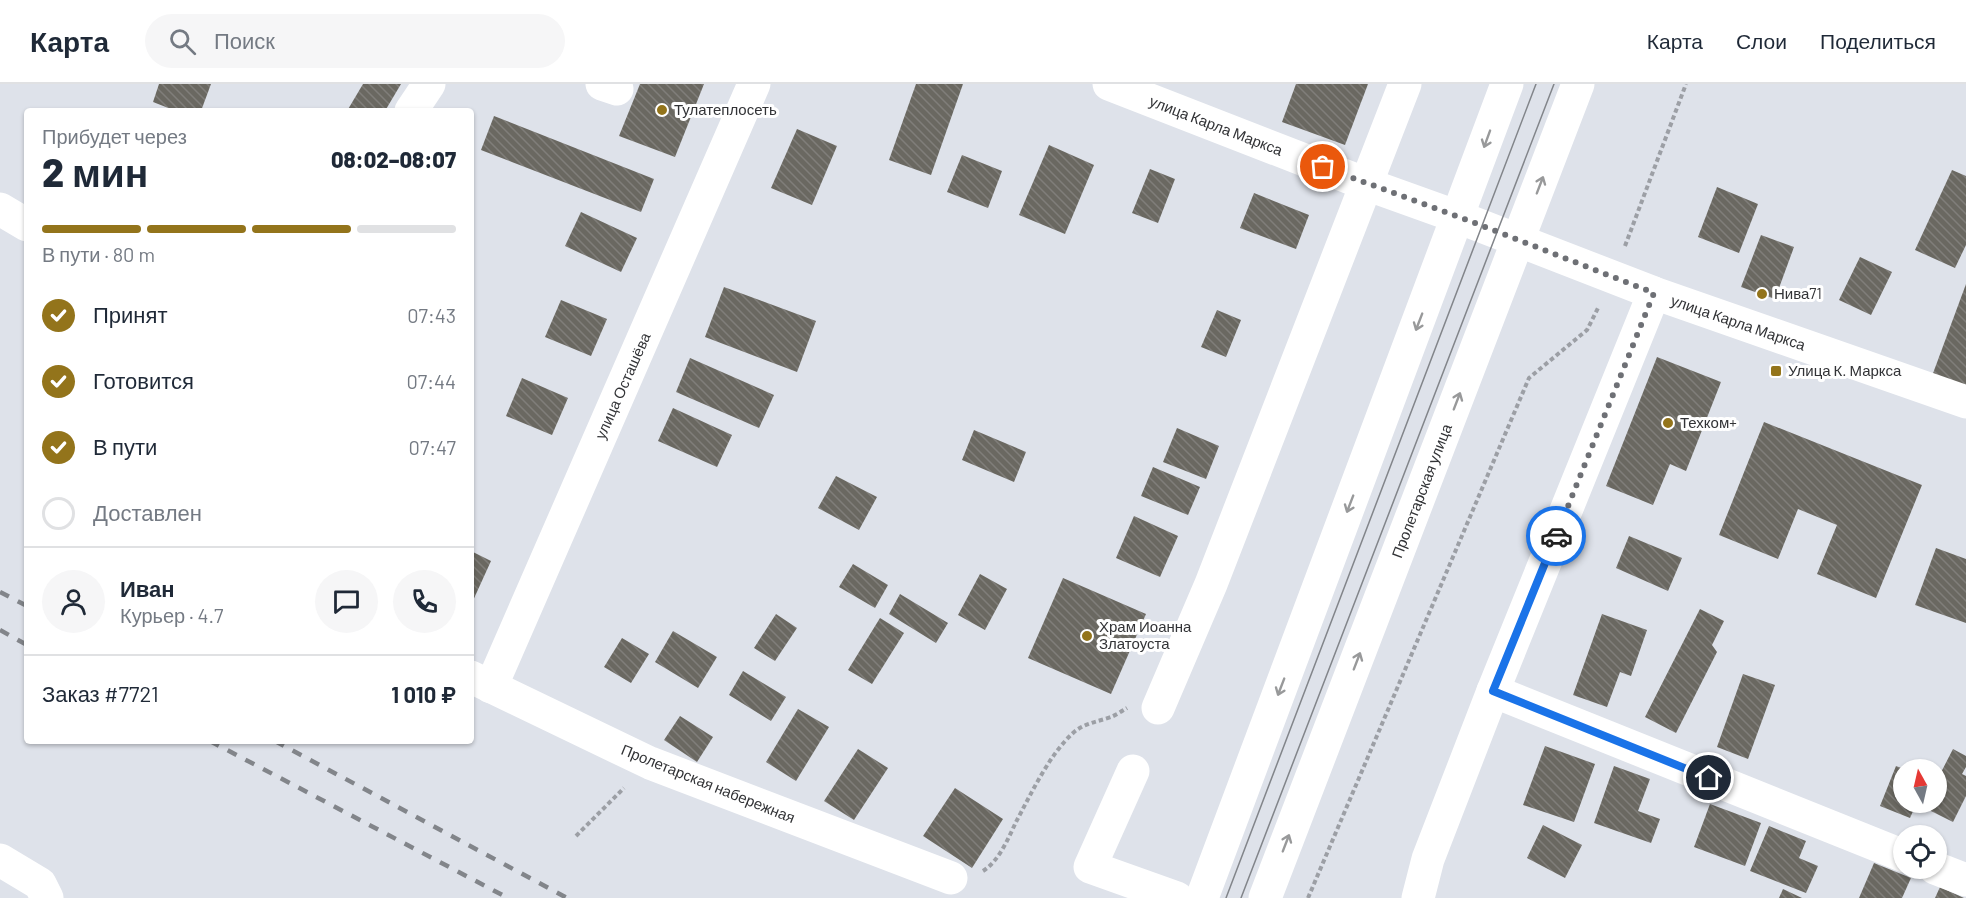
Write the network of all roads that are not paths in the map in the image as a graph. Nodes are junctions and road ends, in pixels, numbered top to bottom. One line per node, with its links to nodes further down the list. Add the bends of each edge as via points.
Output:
1 (429, 84): 7 (street)
2 (754, 84): 15 (street, улица Осташёва)
3 (1108, 84): 8 (street, улица Карла Маркса)
4 (1405, 84): 8 (street)
5 (1507, 84): 10 (street, one-way to 10)
6 (1578, 84): 12 (street, Пролетарская улица, one-way to 6)
7 (413, 108)
8 (1366, 184): 10 (street, улица Карла Маркса); 17 (street, via 1211,584)
9 (0, 209): 11 (street)
10 (1458, 217): 12 (street, улица Карла Маркса); 26 (street, one-way to 26)
11 (24, 223)
12 (1519, 240): 13 (street, улица Карла Маркса); 27 (street, Пролетарская улица, one-way to 12)
13 (1654, 293): 14 (street, улица Карла Маркса); 16 (street)
14 (1966, 402)
15 (481, 682): 22 (street, Пролетарская набережная, via 650,763)
16 (1493, 691): 19 (street); 28 (street, via 1428,859)
17 (1158, 708)
18 (1133, 771): 25 (street, via 1090,867)
19 (1893, 852)
20 (0, 860): 24 (street, via 40,884)
21 (1947, 873): 23 (street)
22 (951, 878)
23 (1966, 880)
24 (48, 898)
25 (1177, 898)
26 (1202, 898)
27 (1265, 898)
28 (1418, 898)

